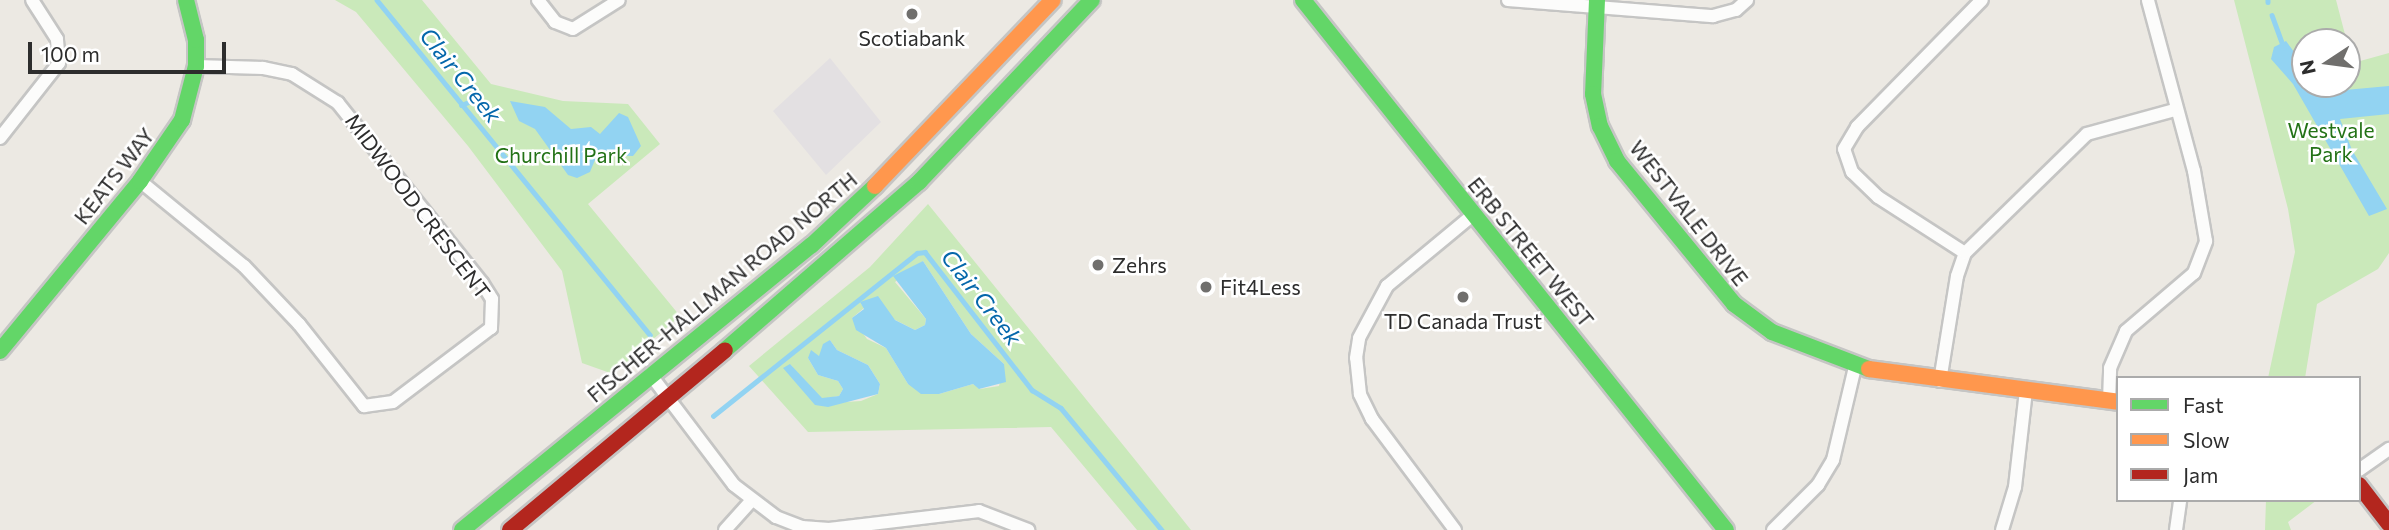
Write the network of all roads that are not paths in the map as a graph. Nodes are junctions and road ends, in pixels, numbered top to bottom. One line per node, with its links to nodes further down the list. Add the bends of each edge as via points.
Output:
1 (32, 0): 15 (street, via 57,38 59,63)
2 (186, 0): 13 (main road, KEATS WAY, via 196,40)
3 (538, 0): 4 (street, via 555,22 573,29)
4 (619, 0)
5 (1053, 0): 21 (main road, FISCHER-HALLMAN ROAD NORTH, via 895,167 812,245)
6 (1092, 0): 24 (main road, via 919,182)
7 (1303, 0): 17 (main road, ERB STREET WEST)
8 (1508, 0): 12 (street)
9 (1746, 0): 12 (street, via 1725,16)
10 (1982, 0): 18 (street, via 1857,127 1844,149 1852,172 1878,197)
11 (2148, 0): 14 (street)
12 (1597, 3): 20 (main road, WESTVALE DRIVE, via 1593,94 1600,126 1617,161 1734,304 1807,350)
13 (196, 66): 16 (main road, KEATS WAY, via 183,120); 16 (street, MIDWOOD CRESCENT, via 263,68 292,74 338,103 482,283 492,299 491,328 393,402 363,406 299,324 244,265)
14 (2175, 110): 18 (street, via 2087,134); 25 (street, via 2206,222 2203,257 2194,273 2126,331 2110,368)
15 (0, 138)
16 (140, 181): 19 (main road, KEATS WAY)
17 (1474, 214): 37 (street, via 1387,286 1359,338 1356,358 1360,394 1372,419); 38 (main road, ERB STREET WEST)
18 (1965, 253): 22 (street)
19 (0, 351)
20 (1855, 367): 22 (main road, WESTVALE DRIVE); 39 (street, via 1833,460 1818,485)
21 (650, 374): 24 (street); 33 (main road, FISCHER-HALLMAN ROAD NORTH)
22 (1940, 381): 23 (main road, WESTVALE DRIVE)
23 (2026, 391): 25 (main road, WESTVALE DRIVE); 40 (street, via 2015,487)
24 (668, 399): 29 (street); 34 (main road)
25 (2113, 402)
26 (2389, 449): 27 (street)
27 (2361, 469)
28 (2361, 488): 32 (main road)
29 (750, 502): 31 (street, via 802,527); 35 (street)
30 (2180, 502): 41 (street)
31 (903, 524): 36 (street, via 979,511)
32 (2389, 524)
33 (462, 530)
34 (510, 530)
35 (725, 530)
36 (1028, 530)
37 (1454, 530)
38 (1726, 530)
39 (1773, 530)
40 (2002, 530)
41 (2176, 530)

